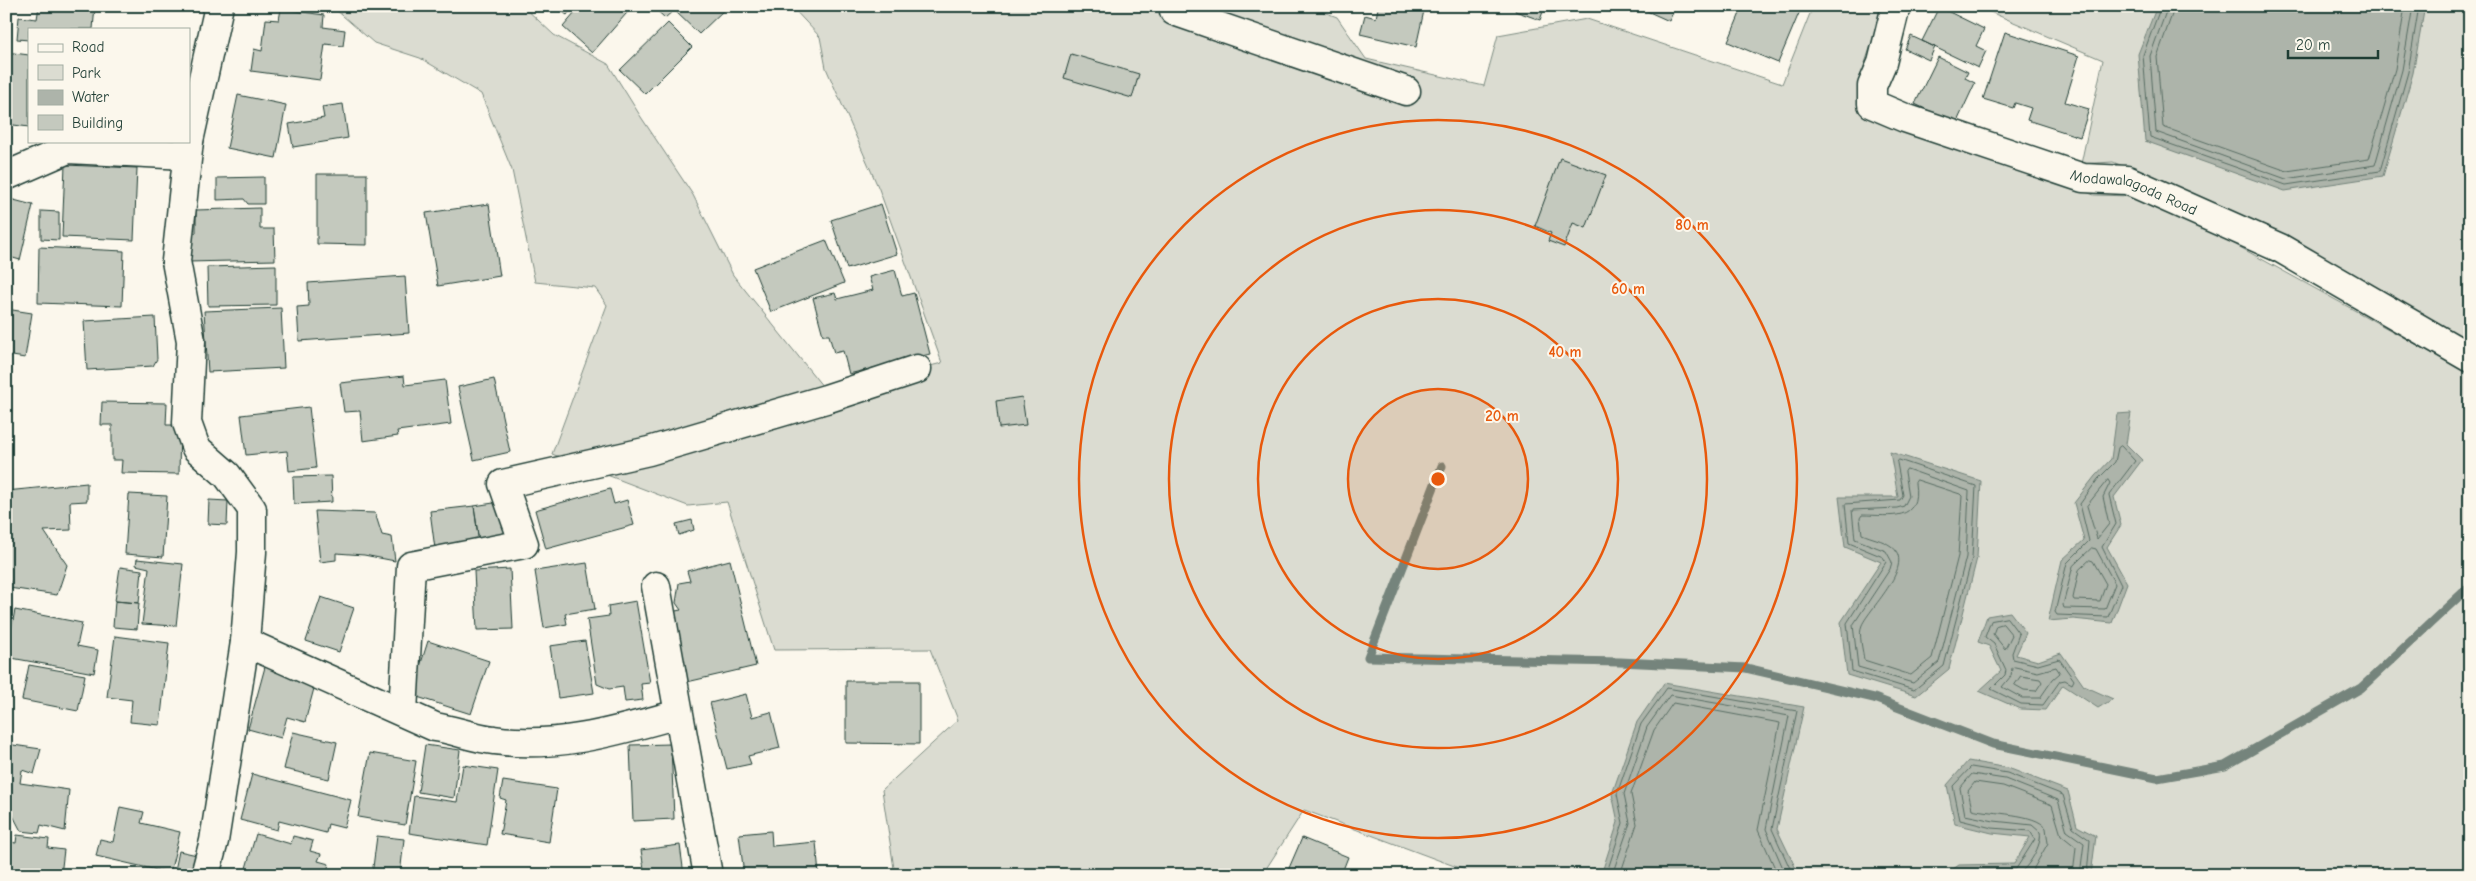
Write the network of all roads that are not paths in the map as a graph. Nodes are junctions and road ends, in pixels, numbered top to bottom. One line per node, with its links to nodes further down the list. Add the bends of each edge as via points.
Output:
1 (219, 6): 5 (street)
2 (1176, 6): 4 (street, via 1174,11)
3 (1896, 6): 8 (street, Modawalagoda Road, via 1882,63 1872,86 1872,104 2083,178 2127,180 2280,248)
4 (1406, 91)
5 (190, 137)
6 (188, 146): 7 (street, via 68,149); 11 (street, via 176,261 191,341 186,423 196,448 227,476 252,509)
7 (6, 176)
8 (2470, 358)
9 (917, 369): 12 (street, via 649,451 504,484 524,544 411,566)
10 (656, 586): 13 (street)
11 (245, 642): 12 (street); 14 (street, via 214,841)
12 (402, 712): 13 (street, via 435,727 493,740 540,742 601,736)
13 (678, 714): 15 (street)
14 (205, 875)
15 (708, 875)

